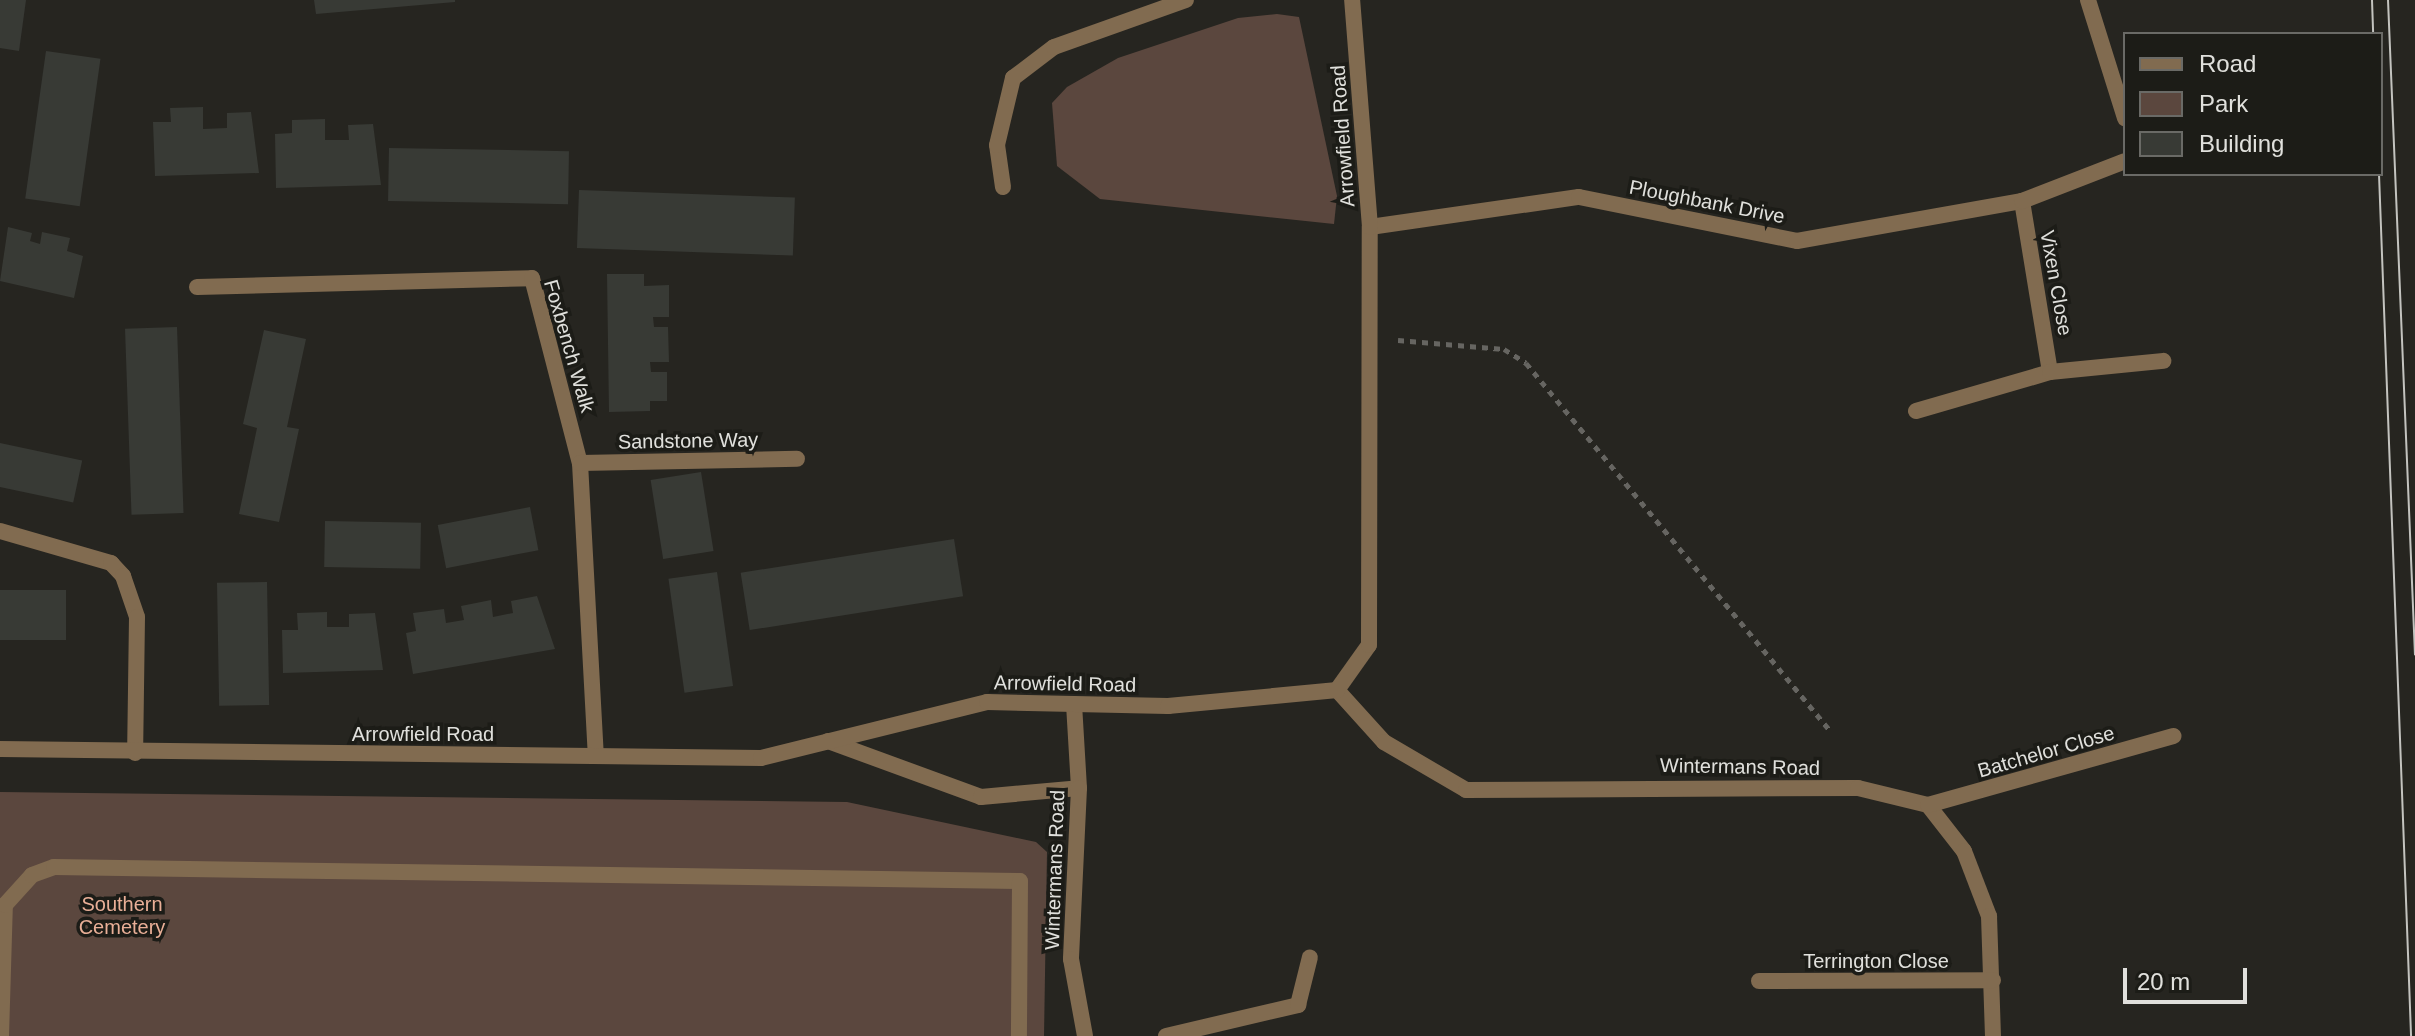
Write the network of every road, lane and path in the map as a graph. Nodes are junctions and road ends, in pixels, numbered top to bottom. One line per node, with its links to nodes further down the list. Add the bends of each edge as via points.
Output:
1 (1186, 0): 6 (street, via 1054,47 1013,78 997,145)
2 (1352, 0): 8 (street, Arrowfield Road)
3 (2088, 0): 4 (street)
4 (2123, 112)
5 (2123, 162): 7 (street, Ploughbank Drive)
6 (1003, 187)
7 (2022, 201): 8 (street, Ploughbank Drive, via 1797,241 1579,197); 12 (street, Vixen Close)
8 (1370, 227): 10 (street, Arrowfield Road)
9 (197, 287): 15 (street, Foxbench Walk, via 532,278)
10 (1369, 338): 17 (street, Arrowfield Road, via 1369,645); 19 (path, via 1504,349 1526,363)
11 (2163, 361): 12 (street)
12 (2050, 372): 13 (street)
13 (1916, 411)
14 (797, 459): 15 (street, Sandstone Way)
15 (580, 463): 24 (street, Foxbench Walk)
16 (0, 531): 23 (street, via 111,563 123,576 137,617)
17 (1337, 690): 18 (street, Arrowfield Road, via 1168,706); 26 (street, Wintermans Road, via 1384,742 1466,790 1858,788)
18 (1074, 704): 21 (street, Arrowfield Road, via 987,702); 25 (street, Wintermans Road)
19 (1831, 732)
20 (2174, 736): 26 (street, Batchelor Close)
21 (828, 741): 24 (street, Arrowfield Road, via 761,758); 25 (street, via 981,797)
22 (0, 749): 23 (street, Arrowfield Road)
23 (135, 753): 24 (street, Arrowfield Road)
24 (596, 755)
25 (1079, 788): 32 (street, Wintermans Road, via 1071,959)
26 (1928, 805): 28 (street, via 1964,851 1989,916)
27 (1310, 957): 33 (street, via 1298,1005)
28 (1993, 980): 29 (street, Terrington Close); 34 (street)
29 (1759, 981)
30 (1, 1036): 31 (street, via 5,905 32,875 54,867 1020,881)
31 (1019, 1036)
32 (1085, 1036)
33 (1166, 1036)
34 (1993, 1036)

